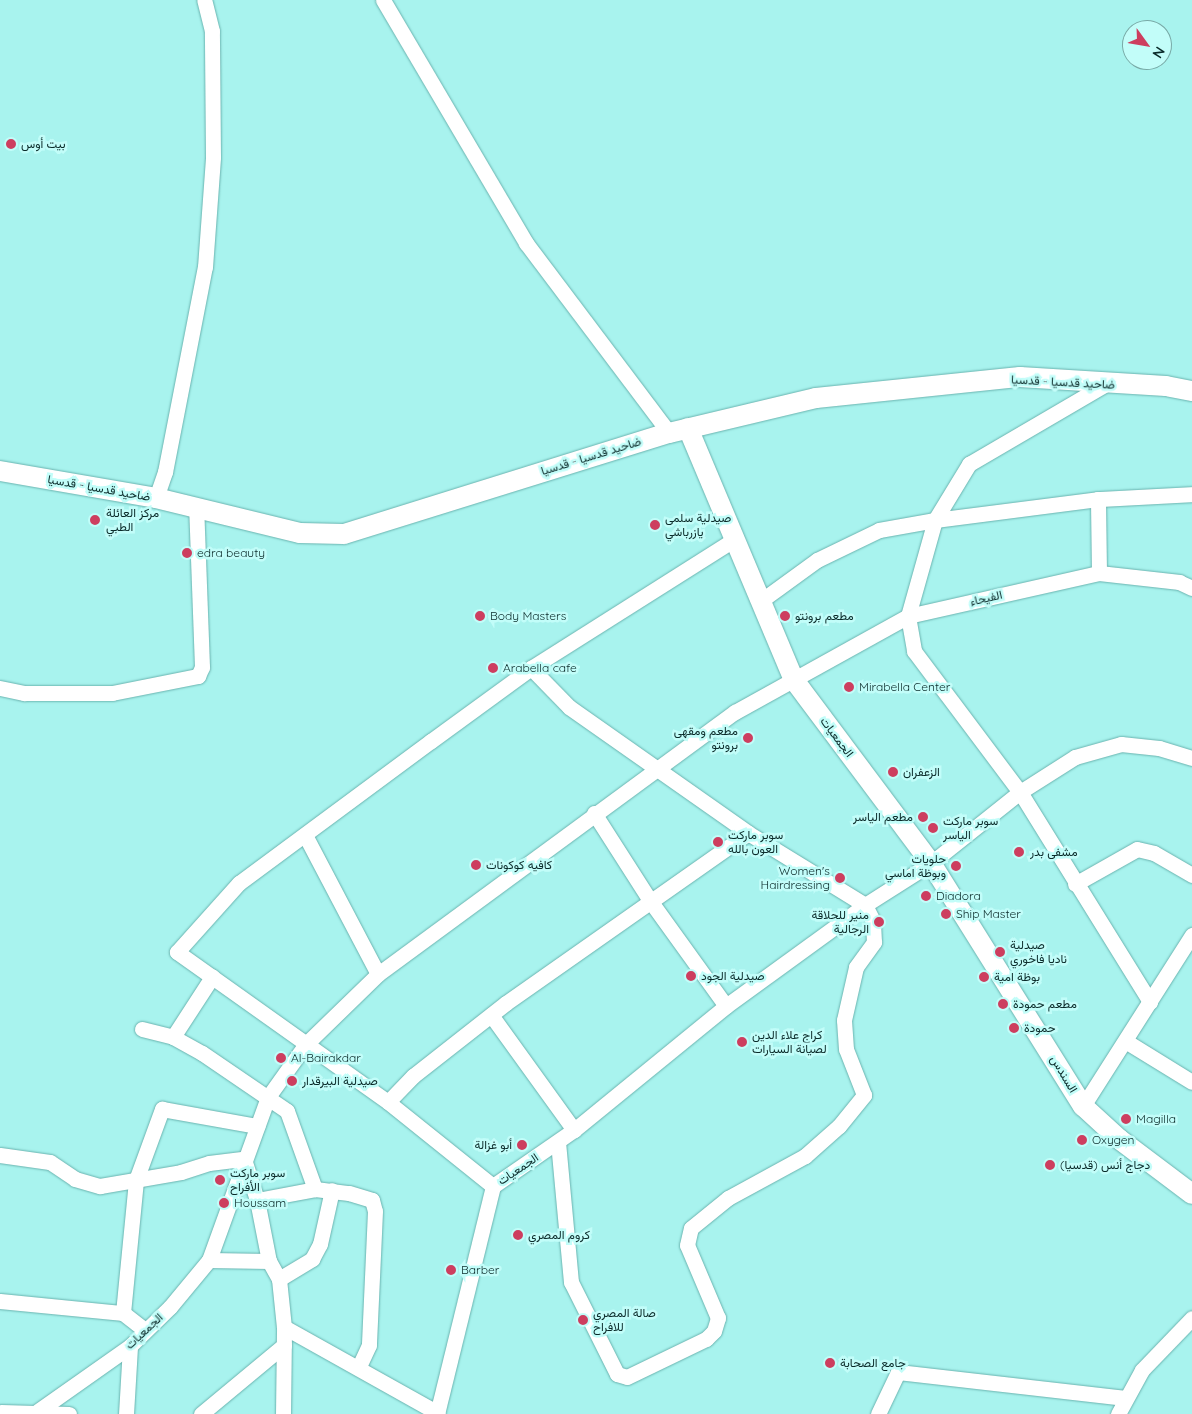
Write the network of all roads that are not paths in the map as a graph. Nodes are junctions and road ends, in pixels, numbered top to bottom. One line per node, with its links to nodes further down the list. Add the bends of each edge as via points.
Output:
1 (204, 0): 8 (street, via 212,31 213,157 205,267 165,472)
2 (382, 0): 5 (street, via 526,243)
3 (1106, 384): 4 (main road, ضاحيد قدسيا - قدسيا, via 1166,386); 5 (main road, ضاحيد قدسيا - قدسيا, via 1020,377 816,398); 11 (street, via 969,464)
4 (1192, 391)
5 (678, 430): 10 (main road, ضاحيد قدسيا - قدسيا, via 344,534 300,533); 12 (main road, الجمعيات)
6 (0, 471): 8 (main road, ضاحيد قدسيا - قدسيا)
7 (1192, 494): 9 (street)
8 (156, 498): 10 (main road, ضاحيد قدسيا - قدسيا)
9 (1098, 499): 11 (street); 13 (street)
10 (196, 507): 19 (street, via 202,668 198,676 112,693 24,694)
11 (935, 520): 15 (street, via 879,530 817,560); 16 (street)
12 (736, 539): 15 (main road, الجمعيات); 17 (street)
13 (1099, 573): 14 (street, الفيحاء, via 1179,582); 16 (street, الفيحاء)
14 (1192, 588)
15 (762, 600): 18 (main road, الجمعيات)
16 (908, 616): 18 (street, الفيحاء); 22 (street, via 914,651)
17 (531, 668): 21 (street, via 569,707); 25 (street)
18 (794, 680): 21 (street, via 735,712); 26 (main road, الجمعيات)
19 (0, 688)
20 (1192, 758): 22 (street, via 1159,748 1121,744 1075,757)
21 (657, 768): 23 (street); 24 (street)
22 (1020, 792): 26 (street); 28 (street)
23 (594, 813): 29 (street); 32 (street)
24 (748, 833): 29 (street); 30 (street)
25 (305, 835): 32 (street); 33 (street, via 239,883 177,952)
26 (931, 863): 30 (street, الجمعيات); 44 (main road, السندس)
27 (1192, 875): 28 (street, via 1154,853 1137,849)
28 (1075, 884): 34 (street)
29 (651, 902): 35 (street); 36 (street)
30 (865, 905): 35 (street, الجمعيات); 47 (street, via 873,921 874,942 856,967 844,1020 846,1049 864,1095 839,1126 805,1156 728,1198 691,1228 687,1246 718,1318 714,1331 706,1339 628,1377 616,1374 571,1282)
31 (1192, 934): 34 (street, السندس)
32 (378, 974): 40 (street)
33 (212, 977): 38 (street); 40 (street)
34 (1150, 1002): 39 (street, السندس)
35 (726, 1006): 46 (street, الجمعيات)
36 (491, 1015): 43 (street, via 414,1076); 46 (street)
37 (142, 1029): 38 (street)
38 (173, 1037): 42 (street)
39 (1126, 1042): 41 (street); 44 (street, السندس)
40 (306, 1044): 42 (street); 43 (street)
41 (1192, 1082)
42 (268, 1097): 45 (street); 52 (street, via 287,1111)
43 (388, 1102): 51 (street)
44 (1083, 1106): 54 (main road, via 1119,1139)
45 (257, 1126): 49 (street); 50 (street, via 162,1108)
46 (574, 1130): 47 (street, الجمعيات)
47 (558, 1142): 51 (street, الجمعيات)
48 (0, 1155): 50 (street, via 50,1162 75,1179 100,1186)
49 (244, 1159): 50 (street, via 209,1163); 55 (street); 56 (street)
50 (136, 1180): 60 (street)
51 (493, 1186): 70 (street, الجمعيات)
52 (316, 1189): 53 (street); 55 (street)
53 (332, 1190): 58 (street, via 320,1244 312,1258); 66 (street, via 372,1200 375,1211 369,1345)
54 (1192, 1194)
55 (257, 1200): 57 (street)
56 (209, 1260): 57 (street); 63 (street, الجمعيات, via 170,1307)
57 (269, 1261): 58 (street)
58 (279, 1279): 62 (street)
59 (0, 1302): 60 (street)
60 (123, 1313): 63 (street)
61 (1192, 1318): 67 (street, via 1142,1370)
62 (284, 1327): 64 (street); 66 (street)
63 (145, 1330): 65 (street, الجمعيات)
64 (284, 1345): 73 (street); 74 (street)
65 (130, 1346): 68 (street, الجمعيات); 72 (street)
66 (359, 1366): 70 (street)
67 (1126, 1398): 75 (street, via 898,1372); 76 (street)
68 (38, 1411): 69 (street); 71 (street)
69 (0, 1412)
70 (437, 1413)
71 (60, 1414)
72 (126, 1414)
73 (200, 1414)
74 (283, 1414)
75 (878, 1414)
76 (1118, 1414)

